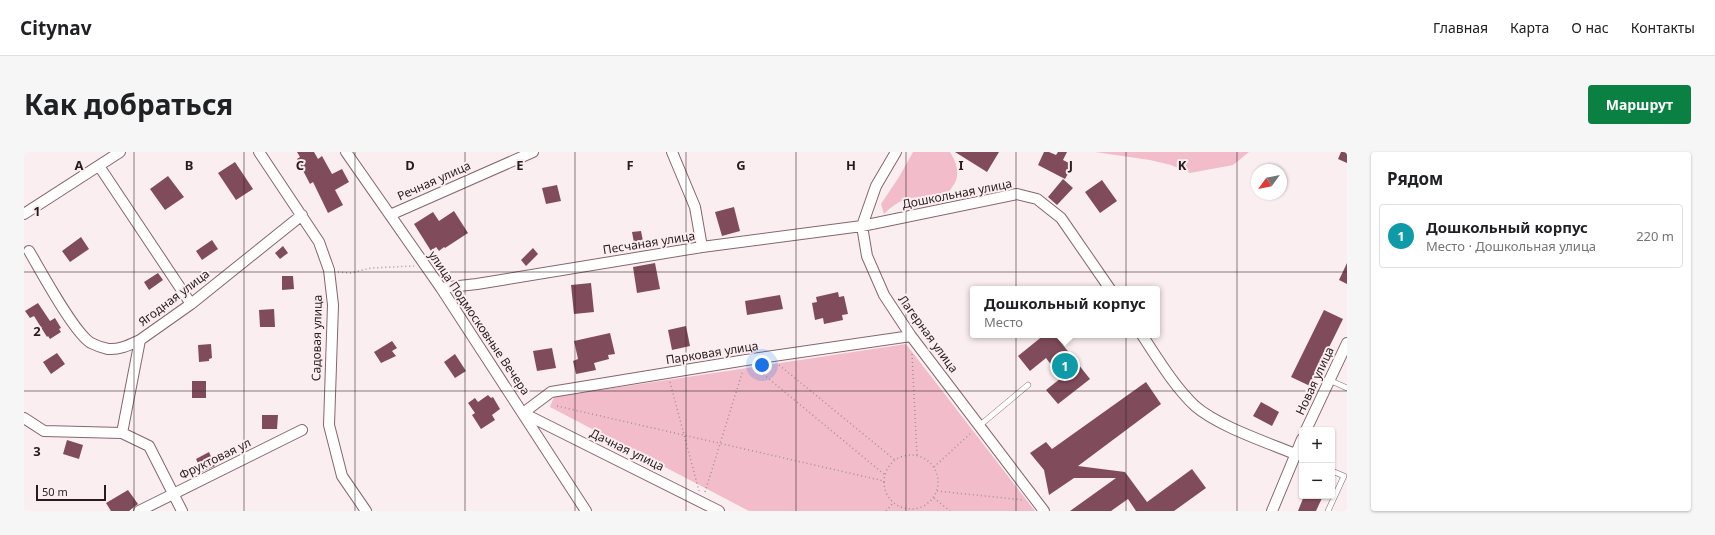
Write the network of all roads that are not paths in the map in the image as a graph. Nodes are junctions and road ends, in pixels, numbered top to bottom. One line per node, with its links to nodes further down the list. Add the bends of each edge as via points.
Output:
1 (120, 152): 7 (street)
2 (259, 152): 9 (street, Садовая улица)
3 (346, 152): 10 (street, улица Подмосковные Вечера)
4 (533, 152): 10 (street, Речная улица)
5 (672, 152): 12 (street, via 695,207)
6 (896, 152): 11 (street, Лагерная улица, via 876,186)
7 (99, 166): 8 (street); 16 (street)
8 (24, 214)
9 (302, 215): 16 (street, Ягодная улица); 37 (street, Садовая улица, via 319,242 329,270 333,305 329,425 342,476)
10 (390, 215): 15 (street, улица Подмосковные Вечера)
11 (862, 226): 12 (street, Песчаная улица); 14 (street, Дошкольная улица, via 1017,194 1037,199 1061,218); 17 (street, Лагерная улица, via 867,256 884,295)
12 (702, 247): 15 (street, Песчаная улица)
13 (29, 252): 19 (street, via 80,333 90,342 107,349 124,348)
14 (1108, 286)
15 (441, 288): 24 (street, улица Подмосковные Вечера)
16 (191, 304): 19 (street, Ягодная улица)
17 (911, 336): 24 (street, Парковая улица, via 551,392); 26 (street, Лагерная улица)
18 (1144, 338): 30 (street, via 1177,386 1196,407 1220,422)
19 (140, 340): 29 (street, Ягодная улица)
20 (1347, 343): 21 (street, Новая улица)
21 (1329, 380): 23 (lane); 27 (street, Новая улица)
22 (1028, 385): 26 (lane)
23 (1347, 388)
24 (523, 413): 38 (street, улица Подмосковные Вечера); 39 (street, Дачная улица)
25 (24, 418): 29 (street, via 44,432)
26 (979, 426): 40 (street, Лагерная улица)
27 (1307, 427)
28 (302, 430): 32 (street, Фруктовая ул)
29 (122, 432): 32 (street, via 149,446)
30 (1298, 456): 41 (street)
31 (1335, 472): 33 (lane, via 1344,476)
32 (173, 494): 35 (street, Фруктовая ул); 36 (street)
33 (1335, 496)
34 (1333, 499): 42 (lane)
35 (139, 511)
36 (182, 511)
37 (366, 511)
38 (586, 511)
39 (719, 511)
40 (1044, 511)
41 (1272, 511)
42 (1328, 511)

